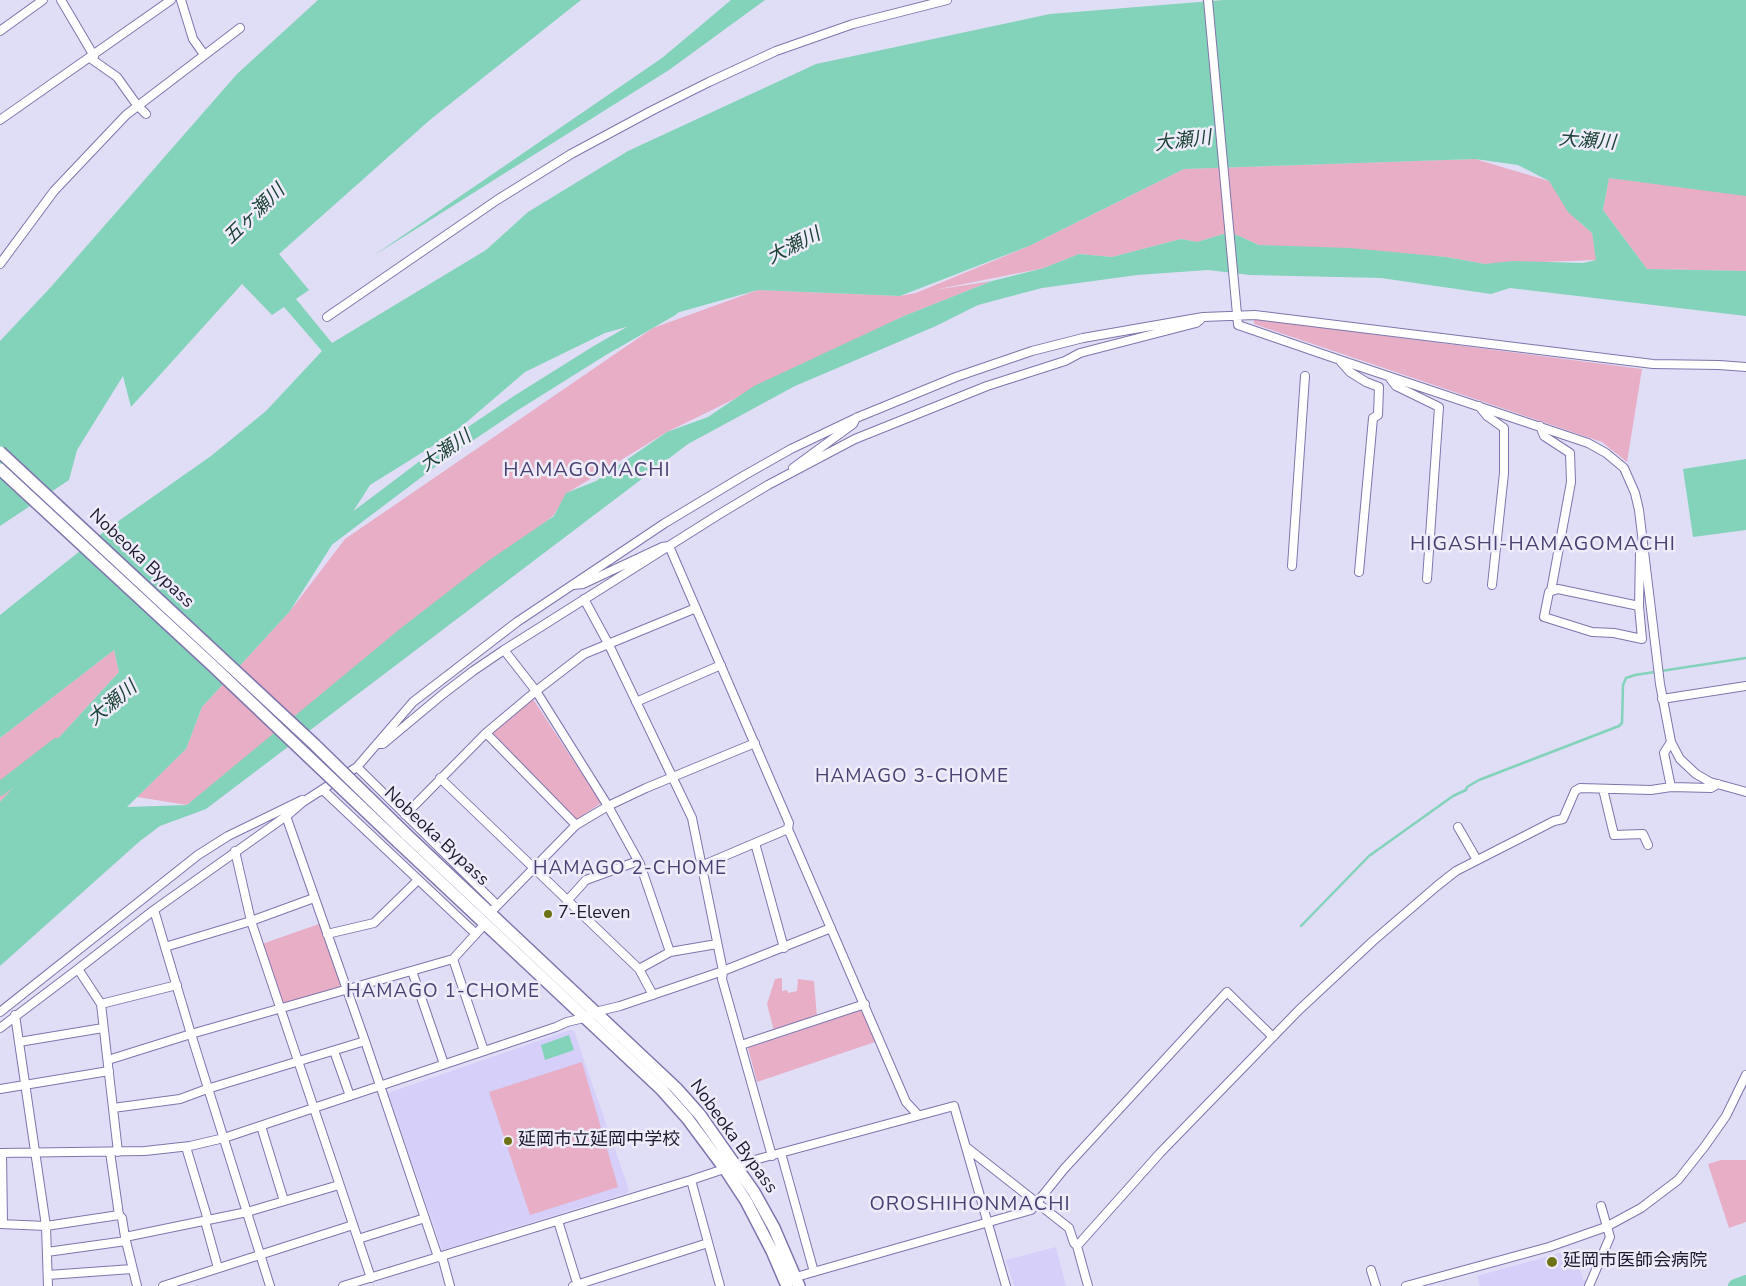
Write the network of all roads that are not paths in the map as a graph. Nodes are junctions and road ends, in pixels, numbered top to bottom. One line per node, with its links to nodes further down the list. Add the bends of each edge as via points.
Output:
1 (43, 0): 8 (street)
2 (61, 0): 10 (street)
3 (170, 0): 10 (street)
4 (181, 0): 9 (street, via 193,39)
5 (947, 0): 16 (street, via 852,24 784,48 653,110 571,154 497,200)
6 (1208, 0): 15 (street)
7 (240, 28): 9 (street)
8 (0, 31)
9 (203, 56): 11 (street)
10 (92, 57): 11 (street, via 117,77); 13 (street)
11 (137, 105): 12 (street); 14 (street, via 54,191)
12 (146, 114)
13 (0, 120)
14 (0, 264)
15 (1237, 316): 17 (street); 18 (street, via 1238,325); 19 (street, via 1265,316 1653,364)
16 (327, 317)
17 (1203, 317): 23 (street, via 1083,338 1032,351 956,377); 27 (street, via 1196,323 1080,353 987,386 856,439)
18 (1340, 360): 21 (street); 31 (street, via 1350,372 1379,387 1378,415 1372,418)
19 (1746, 367)
20 (1305, 376): 30 (street)
21 (1389, 377): 22 (street); 32 (street, via 1396,386 1439,407)
22 (1479, 406): 24 (street); 34 (street, via 1504,428 1504,473)
23 (856, 418): 27 (street, via 853,424); 33 (street, via 745,475 665,523)
24 (1540, 426): 28 (street, via 1588,443 1606,452 1624,468 1635,493); 35 (street, via 1544,436 1570,453 1571,482)
25 (0, 452): 64 (highway, Nobeoka Bypass, bridge, via 307,739)
26 (0, 469): 64 (highway, Nobeoka Bypass, bridge)
27 (787, 476): 29 (street, via 718,514)
28 (1640, 524): 37 (street); 44 (street)
29 (669, 546): 33 (street, via 583,584); 36 (street); 38 (street)
30 (1292, 566)
31 (1359, 572)
32 (1427, 579)
33 (573, 585): 49 (street, via 517,622 413,702)
34 (1492, 585)
35 (1551, 591): 37 (street, via 1558,589); 37 (street, via 1544,617 1592,632 1642,639)
36 (584, 599): 39 (street); 40 (street)
37 (1639, 606)
38 (696, 608): 39 (street); 41 (street)
39 (609, 645): 43 (street, via 584,654); 45 (street)
40 (504, 650): 43 (street); 49 (street, via 473,670 383,744)
41 (721, 665): 45 (street); 48 (street)
42 (1746, 686): 44 (street)
43 (536, 691): 46 (street); 58 (street)
44 (1662, 699): 47 (street)
45 (636, 702): 51 (street)
46 (486, 733): 52 (street); 61 (street)
47 (1671, 742): 53 (street, via 1686,766); 54 (street, via 1664,753)
48 (755, 743): 51 (street); 63 (street, via 789,823)
49 (376, 744): 50 (street)
50 (357, 767): 56 (street); 59 (street)
51 (673, 777): 58 (street); 70 (street, via 692,818)
52 (440, 778): 59 (street); 71 (street)
53 (1718, 784): 54 (street, via 1711,788); 57 (street)
54 (1671, 787): 55 (street, via 1651,790)
55 (1603, 788): 66 (street, via 1614,835 1643,834); 68 (street, via 1580,788 1575,791 1563,819)
56 (324, 790): 60 (street); 72 (street); 97 (street, via 198,855)
57 (1746, 792)
58 (608, 806): 61 (street); 69 (street)
59 (405, 815): 75 (street)
60 (286, 816): 67 (street); 73 (street)
61 (576, 825): 71 (street)
62 (1458, 827): 68 (street)
63 (788, 829): 65 (street); 79 (street)
64 (402, 838): 75 (highway, Nobeoka Bypass); 78 (highway, Nobeoka Bypass)
65 (755, 843): 70 (street); 84 (street)
66 (1648, 845)
67 (235, 851): 76 (street); 77 (street)
68 (1477, 860): 104 (street, via 1456,871 1402,917)
69 (638, 861): 74 (street, via 586,880); 85 (street)
70 (701, 866): 82 (street)
71 (535, 869): 74 (street); 75 (street)
72 (418, 880): 80 (street, via 374,923); 81 (street)
73 (314, 898): 77 (street); 80 (street)
74 (568, 901): 88 (street)
75 (494, 909): 98 (highway, Nobeoka Bypass)
76 (154, 910): 83 (street); 87 (street)
77 (251, 921): 83 (street); 96 (street)
78 (484, 925): 81 (street); 100 (highway, Nobeoka Bypass)
79 (831, 928): 84 (street); 95 (street)
80 (327, 934): 92 (street)
81 (476, 934): 86 (street)
82 (717, 944): 85 (street); 90 (street)
83 (165, 947): 91 (street)
84 (784, 948): 90 (street)
85 (670, 952): 88 (street)
86 (453, 959): 89 (street); 109 (street)
87 (78, 969): 94 (street); 99 (street)
88 (639, 969): 93 (street)
89 (412, 971): 92 (street); 112 (street)
90 (723, 971): 93 (street); 107 (street, via 722,979)
91 (177, 985): 94 (street); 103 (street)
92 (346, 989): 96 (street); 105 (street)
93 (653, 994): 98 (street)
94 (101, 1004): 102 (street)
95 (865, 1004): 107 (street); 122 (street, via 906,1102)
96 (280, 1007): 103 (street); 111 (street)
97 (0, 1012)
98 (595, 1012): 100 (street); 131 (highway, Nobeoka Bypass, via 676,1088 700,1116)
99 (15, 1016): 101 (street); 106 (street)
100 (584, 1018): 109 (street); 131 (highway, Nobeoka Bypass, via 662,1090)
101 (0, 1028)
102 (103, 1028): 106 (street); 110 (street)
103 (191, 1034): 110 (street); 117 (street)
104 (1273, 1037): 135 (street, via 1227,992 1064,1169); 150 (street, via 1166,1146)
105 (365, 1041): 108 (street); 116 (street)
106 (19, 1042): 115 (street)
107 (741, 1045): 130 (street)
108 (334, 1051): 111 (street); 119 (street)
109 (484, 1051): 112 (street)
110 (108, 1060): 113 (street)
111 (298, 1062): 117 (street); 121 (street)
112 (444, 1064): 116 (street)
113 (109, 1071): 115 (street); 120 (street)
114 (1746, 1075): 146 (street, via 1726,1116 1678,1180 1641,1208)
115 (26, 1085): 118 (street); 129 (street)
116 (380, 1086): 119 (street); 139 (street)
117 (207, 1089): 120 (street, via 180,1099); 124 (street)
118 (0, 1090)
119 (350, 1096): 121 (street)
120 (113, 1108): 127 (street)
121 (313, 1109): 123 (street); 133 (street)
122 (918, 1115): 126 (street, via 954,1106); 130 (street)
123 (260, 1126): 124 (street); 134 (street)
124 (224, 1138): 125 (street); 137 (street)
125 (186, 1147): 127 (street); 140 (street)
126 (966, 1147): 135 (street); 142 (street)
127 (114, 1152): 129 (street); 138 (street)
128 (1, 1153): 129 (street); 143 (street)
129 (35, 1153): 145 (street)
130 (776, 1154): 131 (street); 157 (street)
131 (730, 1167): 132 (street); 160 (highway, Nobeoka Bypass, via 754,1192); 169 (highway, Nobeoka Bypass)
132 (691, 1180): 141 (street); 149 (street)
133 (339, 1185): 134 (street); 144 (street)
134 (284, 1201): 137 (street)
135 (1037, 1203): 142 (street, via 1031,1210); 150 (street, via 1069,1228)
136 (1600, 1206): 146 (street)
137 (247, 1212): 140 (street); 152 (street)
138 (118, 1215): 145 (street); 147 (street, via 122,1218)
139 (425, 1218): 148 (street); 153 (street)
140 (207, 1220): 147 (street); 154 (street)
141 (558, 1221): 153 (street); 161 (street)
142 (988, 1223): 157 (street); 170 (street)
143 (2, 1224): 145 (street)
144 (353, 1224): 148 (street); 152 (street)
145 (46, 1226): 151 (street)
146 (1606, 1226): 173 (street, via 1549,1246); 174 (street, via 1610,1237)
147 (125, 1239): 151 (street); 155 (street)
148 (358, 1239): 159 (street)
149 (708, 1243): 161 (street); 168 (street)
150 (1077, 1246): 171 (street)
151 (47, 1252): 158 (street)
152 (260, 1255): 154 (street); 165 (street)
153 (440, 1257): 159 (street); 167 (street)
154 (218, 1268): 164 (street)
155 (132, 1269): 158 (street); 163 (street)
156 (1371, 1270): 172 (street)
157 (814, 1272): 160 (street)
158 (48, 1275): 162 (street)
159 (371, 1278): 166 (street)
160 (798, 1282)
161 (576, 1285)
162 (48, 1286)
163 (136, 1286)
164 (162, 1286)
165 (270, 1286)
166 (343, 1286)
167 (450, 1286)
168 (720, 1286)
169 (787, 1286)
170 (1006, 1286)
171 (1088, 1286)
172 (1376, 1286)
173 (1406, 1286)
174 (1589, 1286)

